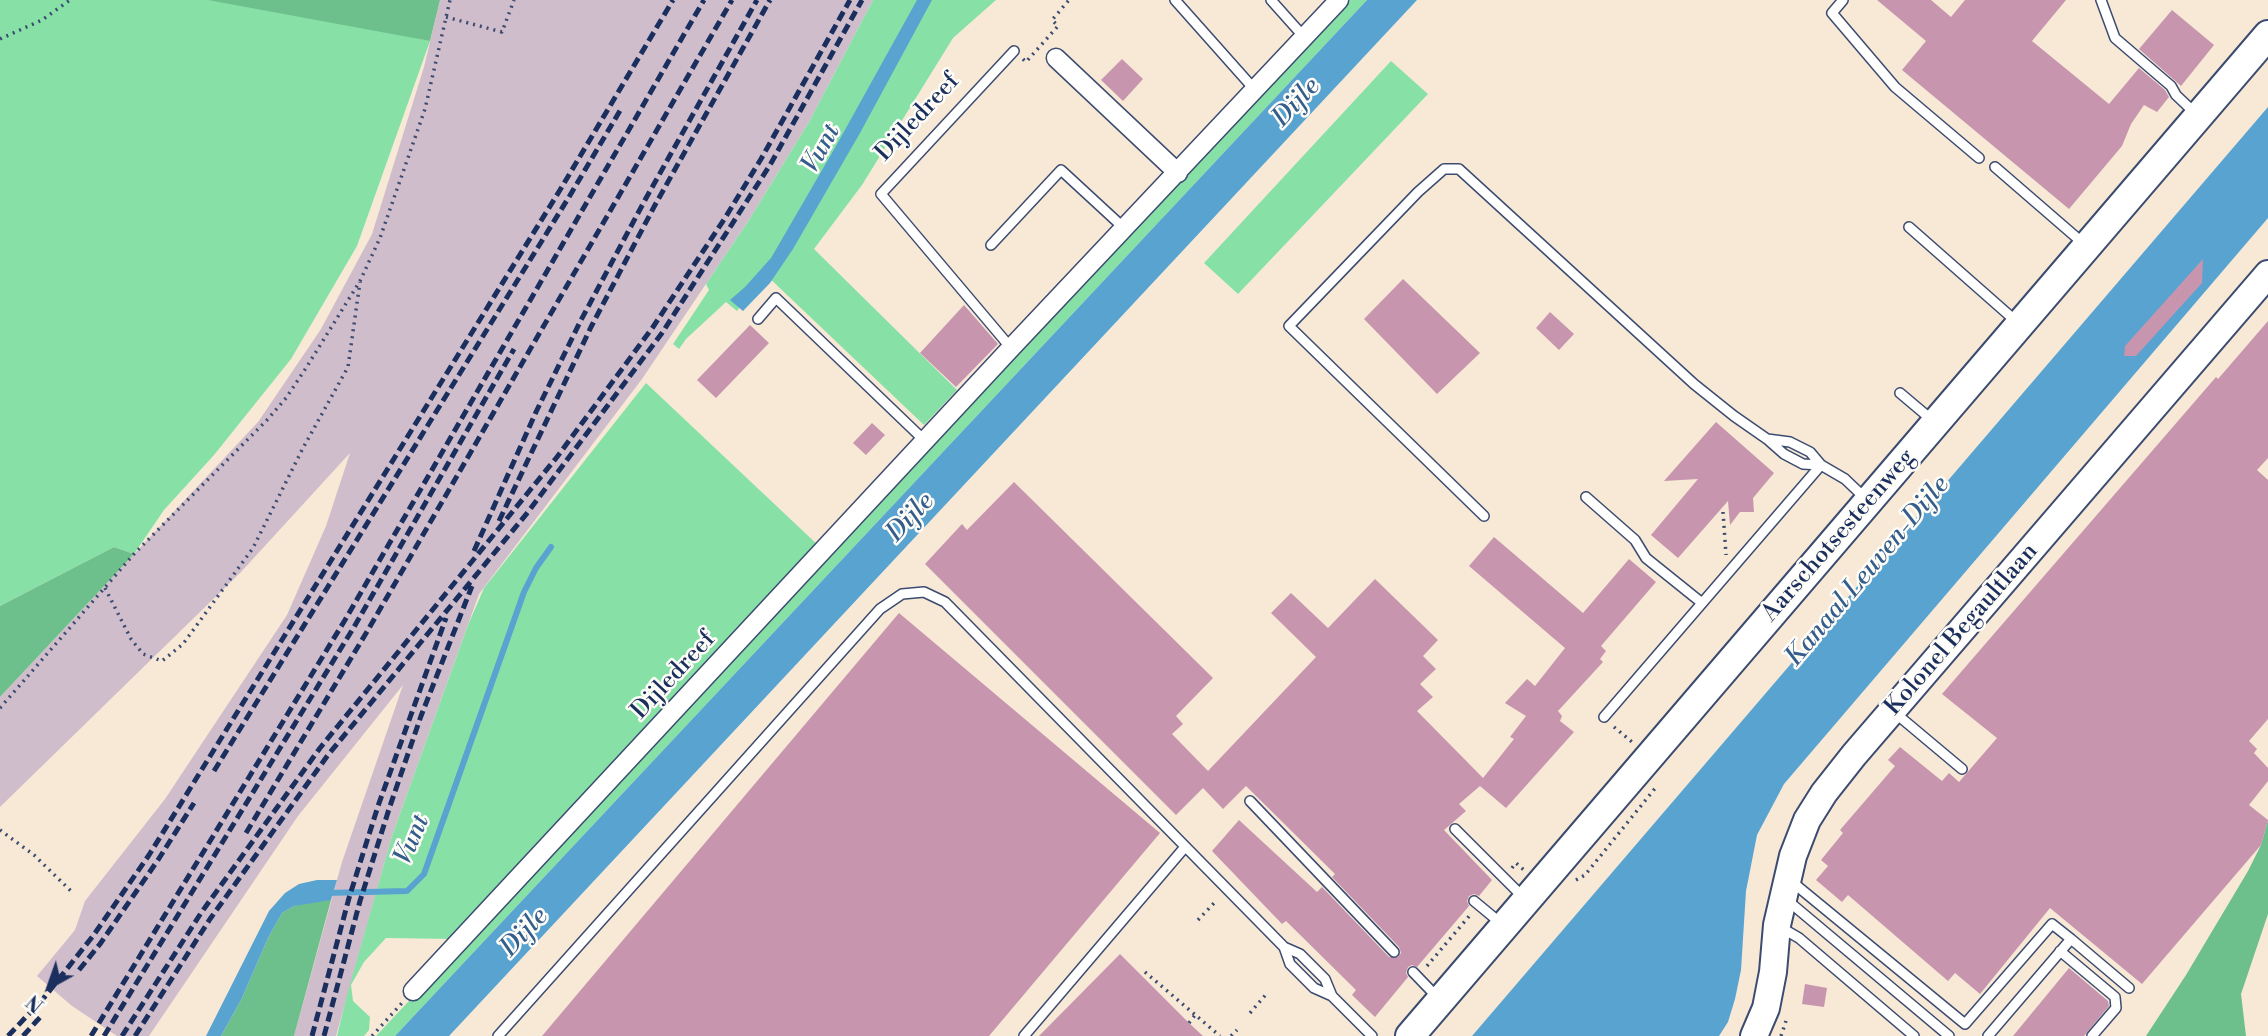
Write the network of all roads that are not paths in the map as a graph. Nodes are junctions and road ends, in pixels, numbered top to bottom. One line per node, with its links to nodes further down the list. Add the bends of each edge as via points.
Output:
1 (1175, 0): 10 (lane)
2 (1271, 0): 7 (lane)
3 (1339, 0): 7 (street, Dijledreef)
4 (1843, 0): 12 (lane, via 1832,13 1895,87)
5 (2101, 0): 11 (lane, via 2115,38)
6 (2268, 36): 11 (main road, Aarschotsesteenweg)
7 (1304, 37): 10 (street, Dijledreef)
8 (1014, 51): 22 (lane, Dijledreef, via 881,194)
9 (1056, 58): 14 (street)
10 (1255, 90): 14 (street, Dijledreef)
11 (2199, 116): 18 (main road, Aarschotsesteenweg)
12 (1979, 158)
13 (1995, 167): 18 (lane)
14 (1178, 173): 16 (street, Dijledreef)
15 (1909, 227): 21 (lane)
16 (1125, 229): 17 (lane, via 1062,170); 22 (street, Dijledreef)
17 (991, 245)
18 (2087, 247): 21 (main road, Aarschotsesteenweg)
19 (2268, 274): 31 (street, Kolonel Begaultlaan)
20 (758, 318): 25 (lane, via 776,298)
21 (2020, 325): 24 (main road, Aarschotsesteenweg)
22 (1011, 348): 25 (street, Dijledreef)
23 (1900, 393): 24 (lane)
24 (1936, 423): 28 (main road, Aarschotsesteenweg)
25 (925, 441): 48 (street, Dijledreef)
26 (1821, 465): 28 (lane); 29 (lane, via 1810,452 1790,442 1767,439 1734,416 1460,169 1444,170 1289,326); 30 (lane)
27 (1586, 497): 30 (lane, via 1635,540 1646,558)
28 (1868, 502): 38 (main road, Aarschotsesteenweg)
29 (1484, 516)
30 (1702, 603): 32 (lane)
31 (1892, 710): 33 (lane); 37 (street, Kolonel Begaultlaan, via 1807,820)
32 (1604, 717)
33 (1962, 769)
34 (1250, 801): 45 (lane)
35 (1455, 829): 38 (lane)
36 (1185, 847): 43 (lane); 51 (lane, via 945,602 924,592 902,594 880,609); 52 (lane)
37 (1785, 887): 40 (street, Kolonel Begaultlaan); 42 (lane, via 1965,1024 2052,924); 57 (lane, via 1800,909)
38 (1526, 900): 41 (main road, Aarschotsesteenweg)
39 (1474, 901): 41 (lane)
40 (1777, 925): 55 (street, Kolonel Begaultlaan, via 1766,1008); 56 (lane, via 1799,938)
41 (1504, 926): 50 (main road, Aarschotsesteenweg)
42 (2071, 939): 44 (lane); 47 (lane)
43 (1284, 947): 49 (lane, via 1300,954 1325,979); 49 (lane, via 1290,964 1314,988)
44 (2060, 951): 58 (lane); 59 (lane, via 2115,998 2116,1008)
45 (1394, 952)
46 (1413, 972): 50 (lane)
47 (2129, 988)
48 (413, 991)
49 (1332, 996): 53 (lane)
50 (1441, 1000): 54 (main road, Aarschotsesteenweg)
51 (498, 1036)
52 (1024, 1036)
53 (1372, 1036)
54 (1410, 1036)
55 (1754, 1036)
56 (1914, 1036)
57 (1949, 1036)
58 (1988, 1036)
59 (2092, 1036)

